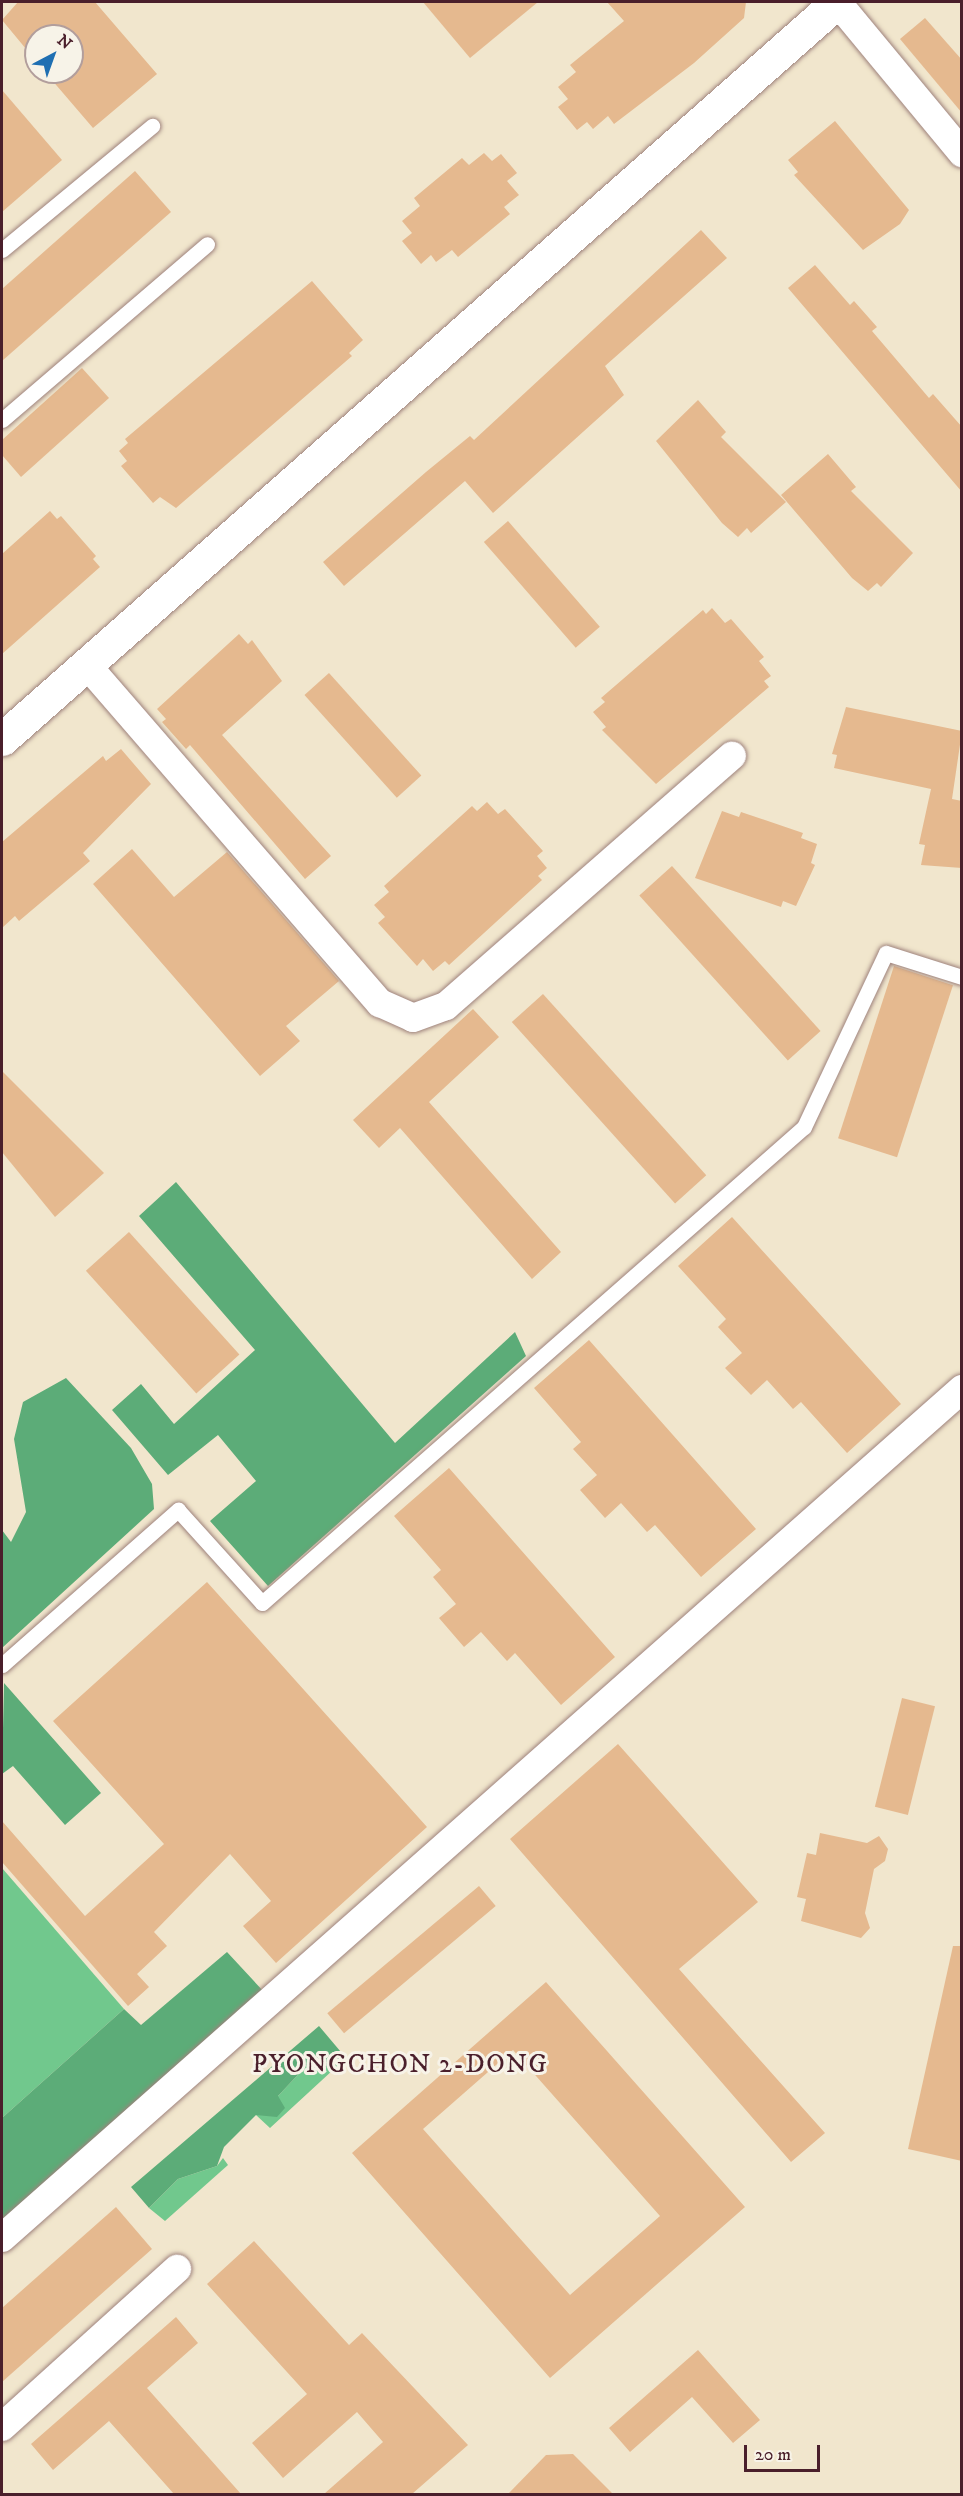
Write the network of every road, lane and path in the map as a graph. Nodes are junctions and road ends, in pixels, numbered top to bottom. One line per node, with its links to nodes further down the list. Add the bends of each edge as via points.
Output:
1 (838, 2): 3 (street); 7 (street)
2 (152, 126): 5 (lane)
3 (962, 153)
4 (207, 244): 6 (lane)
5 (2, 250)
6 (2, 420)
7 (86, 664): 8 (street); 9 (street, via 380,1003 413,1018 446,1006)
8 (2, 739)
9 (732, 756)
10 (962, 977): 12 (lane, via 886,953 804,1126 262,1604 178,1510)
11 (962, 1389): 13 (street)
12 (2, 1665)
13 (2, 2238)
14 (177, 2269): 15 (street)
15 (2, 2427)

